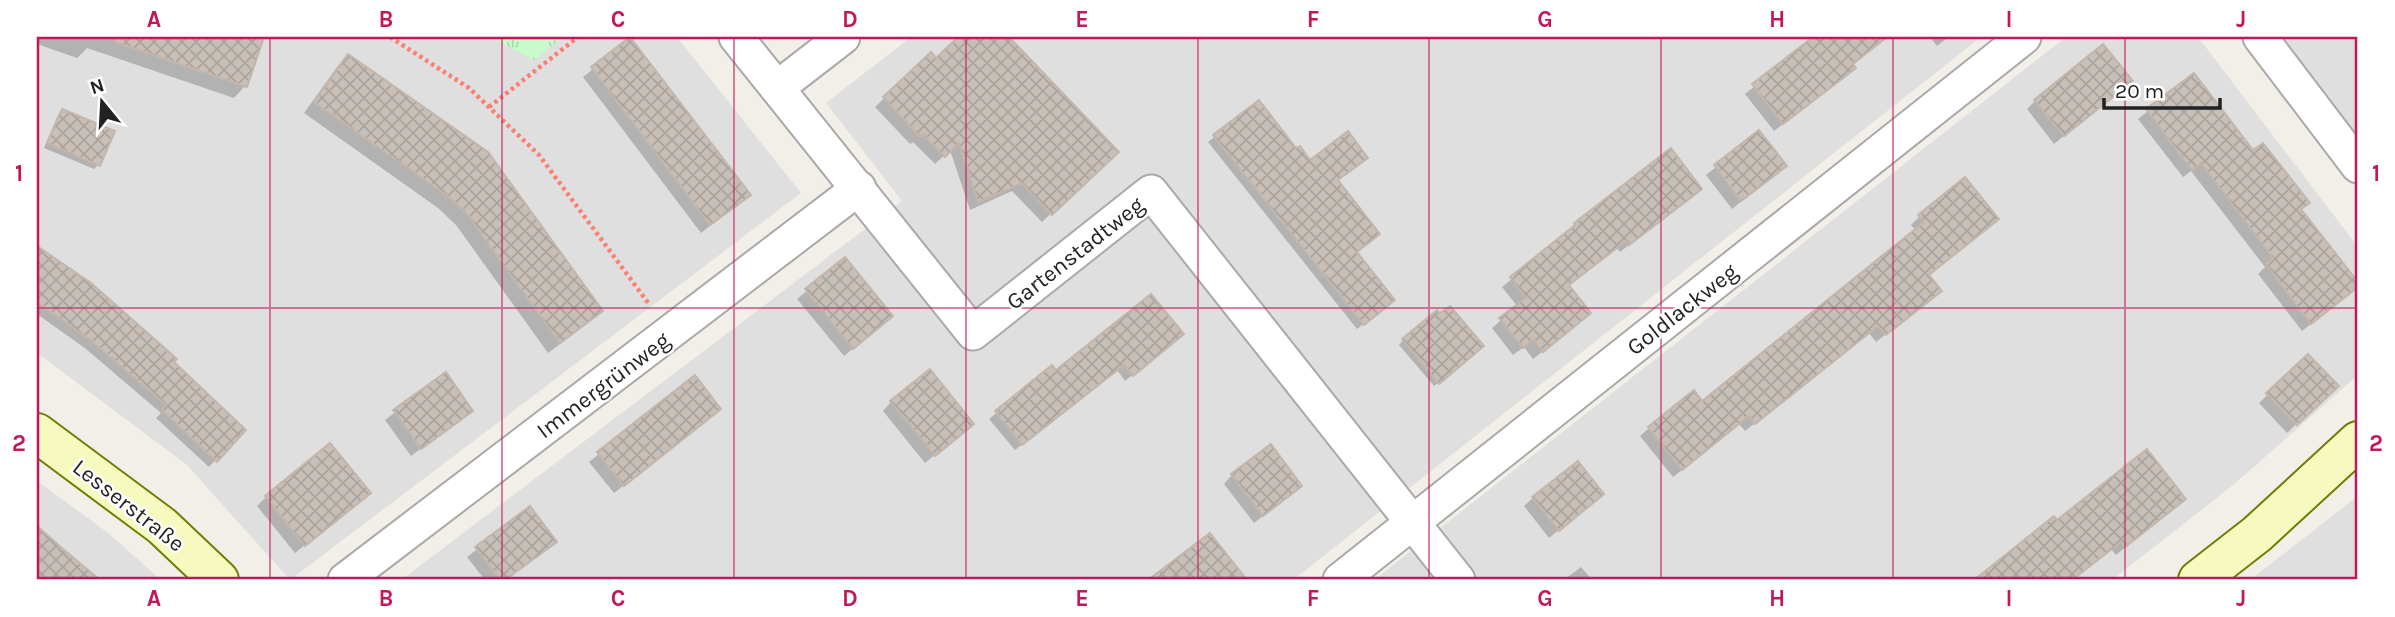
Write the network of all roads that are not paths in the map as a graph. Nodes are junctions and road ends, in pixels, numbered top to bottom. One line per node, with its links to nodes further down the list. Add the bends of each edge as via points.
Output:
1 (736, 37): 5 (street, Gartenstadtweg)
2 (843, 37): 5 (street)
3 (2024, 37): 10 (street, Goldlackweg)
4 (2260, 37): 6 (street)
5 (777, 88): 7 (street, Gartenstadtweg)
6 (2358, 166)
7 (859, 188): 10 (street, Gartenstadtweg, via 974,332 1151,192); 12 (street, Immergrünweg)
8 (37, 433): 11 (main road, Lesserstraße, via 162,526)
9 (2358, 441): 15 (main road, via 2257,534)
10 (1413, 522): 13 (street, Goldlackweg); 14 (street, Gartenstadtweg)
11 (219, 580)
12 (345, 580)
13 (1340, 580)
14 (1458, 580)
15 (2198, 580)

